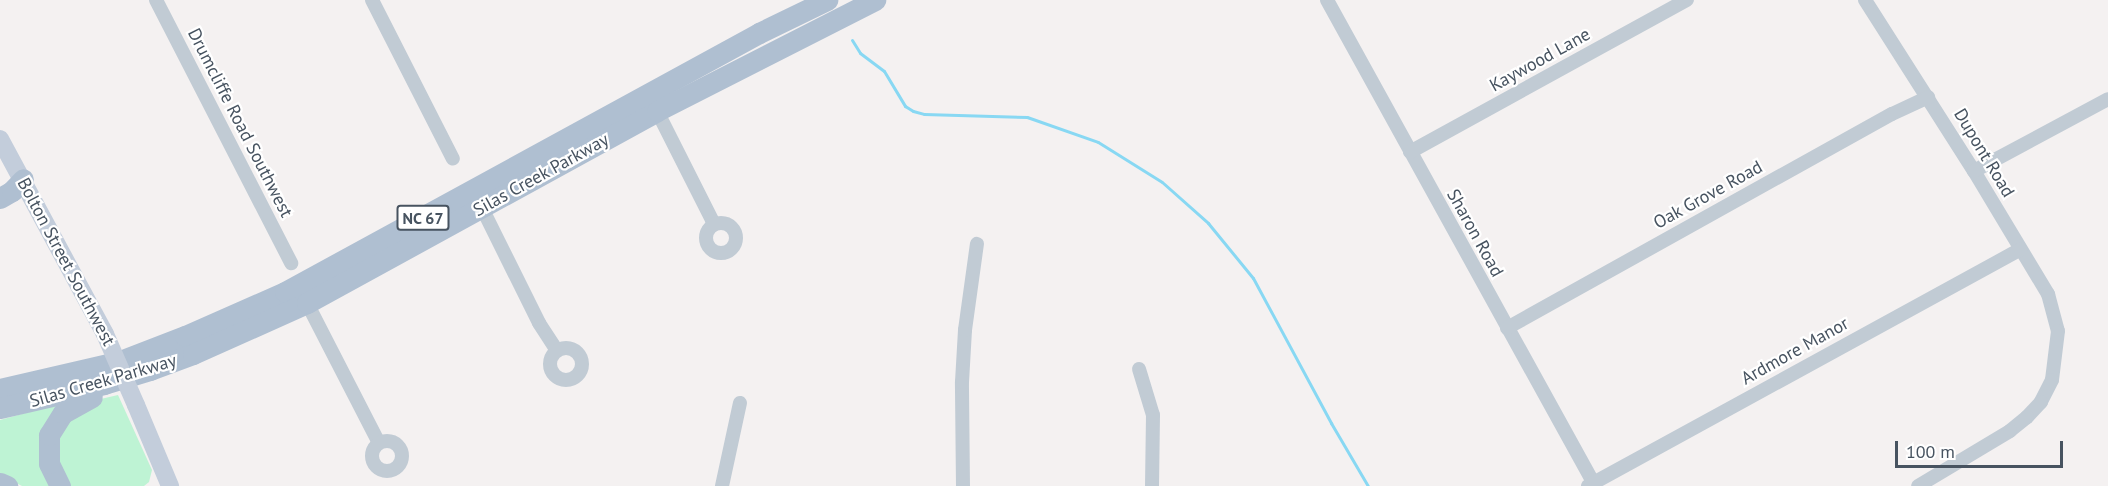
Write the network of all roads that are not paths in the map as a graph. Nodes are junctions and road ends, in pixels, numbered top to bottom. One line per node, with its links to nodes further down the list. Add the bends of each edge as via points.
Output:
1 (156, 0): 22 (street, Drumcliffe Road Southwest)
2 (372, 0): 13 (street)
3 (826, 0): 28 (main road, Silas Creek Parkway / NC 67, via 285,292 120,361)
4 (874, 0): 10 (main road, Silas Creek Parkway / NC 67)
5 (1327, 0): 12 (street, Sharon Road)
6 (1687, 0): 12 (street, Kaywood Lane)
7 (1866, 0): 8 (street, Dupont Road)
8 (1928, 97): 14 (street, Dupont Road); 24 (street, Oak Grove Road)
9 (2108, 99): 14 (street)
10 (657, 111): 18 (main road, Silas Creek Parkway / NC 67); 19 (street)
11 (0, 139): 15 (street, Bolton Street Southwest)
12 (1410, 152): 24 (street, Sharon Road)
13 (453, 159)
14 (1974, 171): 21 (street, Dupont Road)
15 (23, 178): 16 (main road); 17 (main road); 36 (street, Bolton Street Southwest, bridge, via 105,334)
16 (0, 187)
17 (0, 198)
18 (482, 208): 23 (main road, Silas Creek Parkway / NC 67); 25 (street)
19 (714, 224)
20 (977, 244): 38 (street, via 965,330)
21 (2020, 249): 33 (street, Ardmore Manor); 40 (street, Dupont Road, via 2048,294 2058,331 2052,380 2040,402 2010,431)
22 (291, 263)
23 (307, 303): 26 (main road, Silas Creek Parkway / NC 67); 31 (street)
24 (1507, 328): 33 (street, Sharon Road)
25 (557, 351)
26 (193, 354): 30 (main road, Silas Creek Parkway / NC 67, via 104,384); 35 (main road, via 154,378 88,399 63,413 48,444 49,464)
27 (1139, 369): 39 (street, via 1153,415)
28 (0, 389)
29 (740, 403): 37 (street)
30 (0, 408)
31 (379, 443)
32 (0, 483): 34 (main road)
33 (1590, 484)
34 (7, 486)
35 (60, 486)
36 (170, 486)
37 (722, 486)
38 (963, 486)
39 (1152, 486)
40 (1918, 486)

